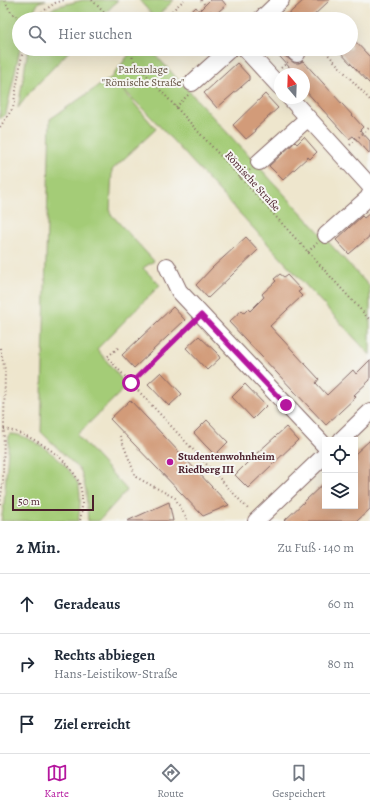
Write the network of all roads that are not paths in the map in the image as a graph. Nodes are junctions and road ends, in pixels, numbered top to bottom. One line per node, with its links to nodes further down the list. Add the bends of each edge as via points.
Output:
1 (281, 0): 2 (street)
2 (269, 12)
3 (222, 56): 6 (street)
4 (251, 56): 5 (street)
5 (274, 80)
6 (192, 83)
7 (295, 104): 8 (street)
8 (308, 118): 9 (street); 10 (street)
9 (260, 162)
10 (370, 186)
11 (370, 194): 12 (street)
12 (326, 235)
13 (167, 266): 16 (street, via 179,291)
14 (370, 412): 15 (street)
15 (344, 437)
16 (322, 443)
17 (322, 458): 18 (street)
18 (252, 516)

